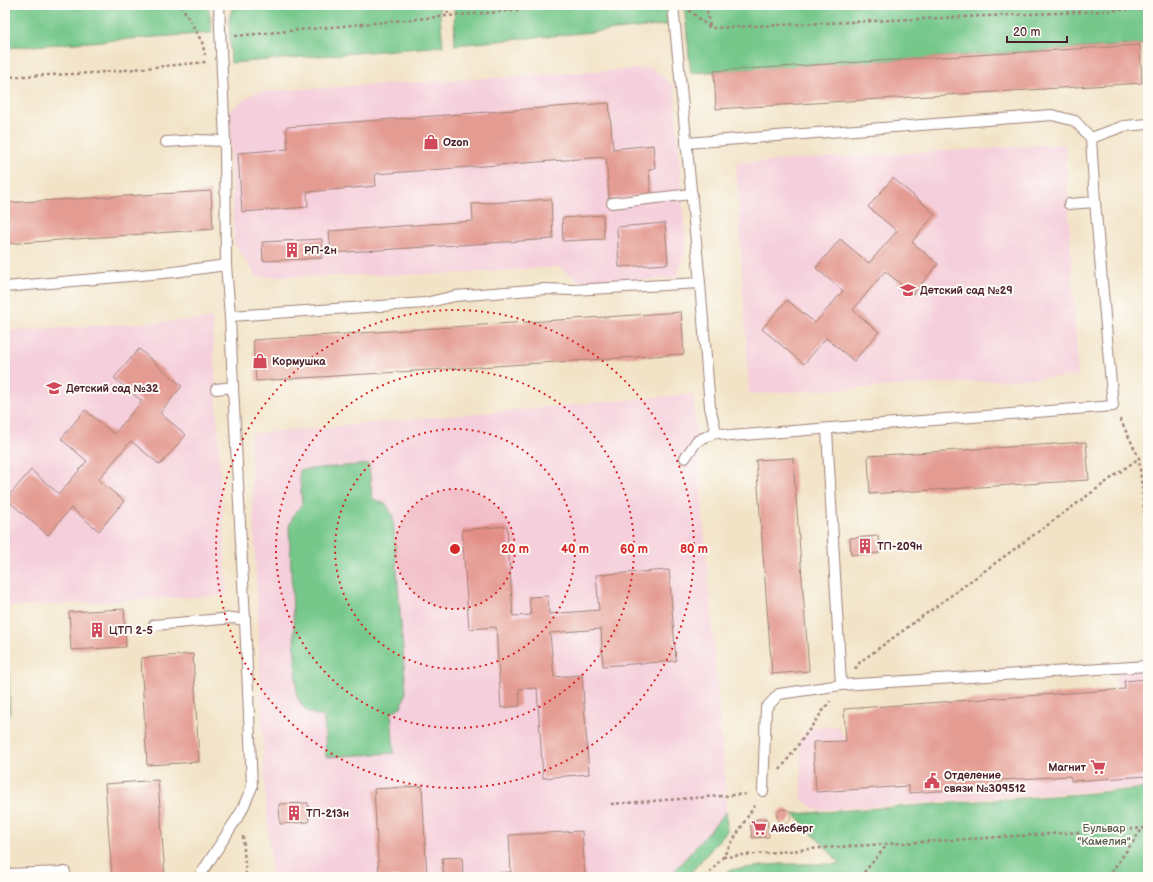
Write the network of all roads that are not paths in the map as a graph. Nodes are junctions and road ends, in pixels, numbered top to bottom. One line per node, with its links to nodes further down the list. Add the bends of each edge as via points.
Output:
1 (219, 5): 5 (lane)
2 (673, 5): 7 (lane)
3 (1148, 124): 4 (lane, via 1124,126)
4 (1091, 138): 7 (lane, via 1075,121 1052,115); 9 (lane)
5 (225, 141): 6 (lane); 12 (lane)
6 (166, 142)
7 (686, 143): 8 (lane)
8 (692, 194): 10 (lane); 13 (lane)
9 (1094, 202): 11 (lane); 18 (lane, via 1114,406)
10 (612, 203)
11 (1069, 204)
12 (226, 266): 14 (lane); 15 (lane)
13 (700, 283): 15 (lane, via 573,290 543,289 455,296 425,302); 19 (lane, via 710,407)
14 (5, 287)
15 (230, 316): 16 (lane)
16 (233, 387): 17 (lane); 21 (lane)
17 (216, 389)
18 (826, 430): 19 (lane, via 730,436); 24 (lane)
19 (716, 432): 20 (lane, via 697,441)
20 (685, 458)
21 (245, 620): 22 (lane, via 233,618); 28 (lane, via 252,787 241,812)
22 (154, 625)
23 (1148, 666): 24 (lane)
24 (841, 686): 25 (lane, via 779,694 766,708)
25 (763, 792)
26 (5, 874): 27 (lane, via 65,872)
27 (66, 877)
28 (199, 877)

